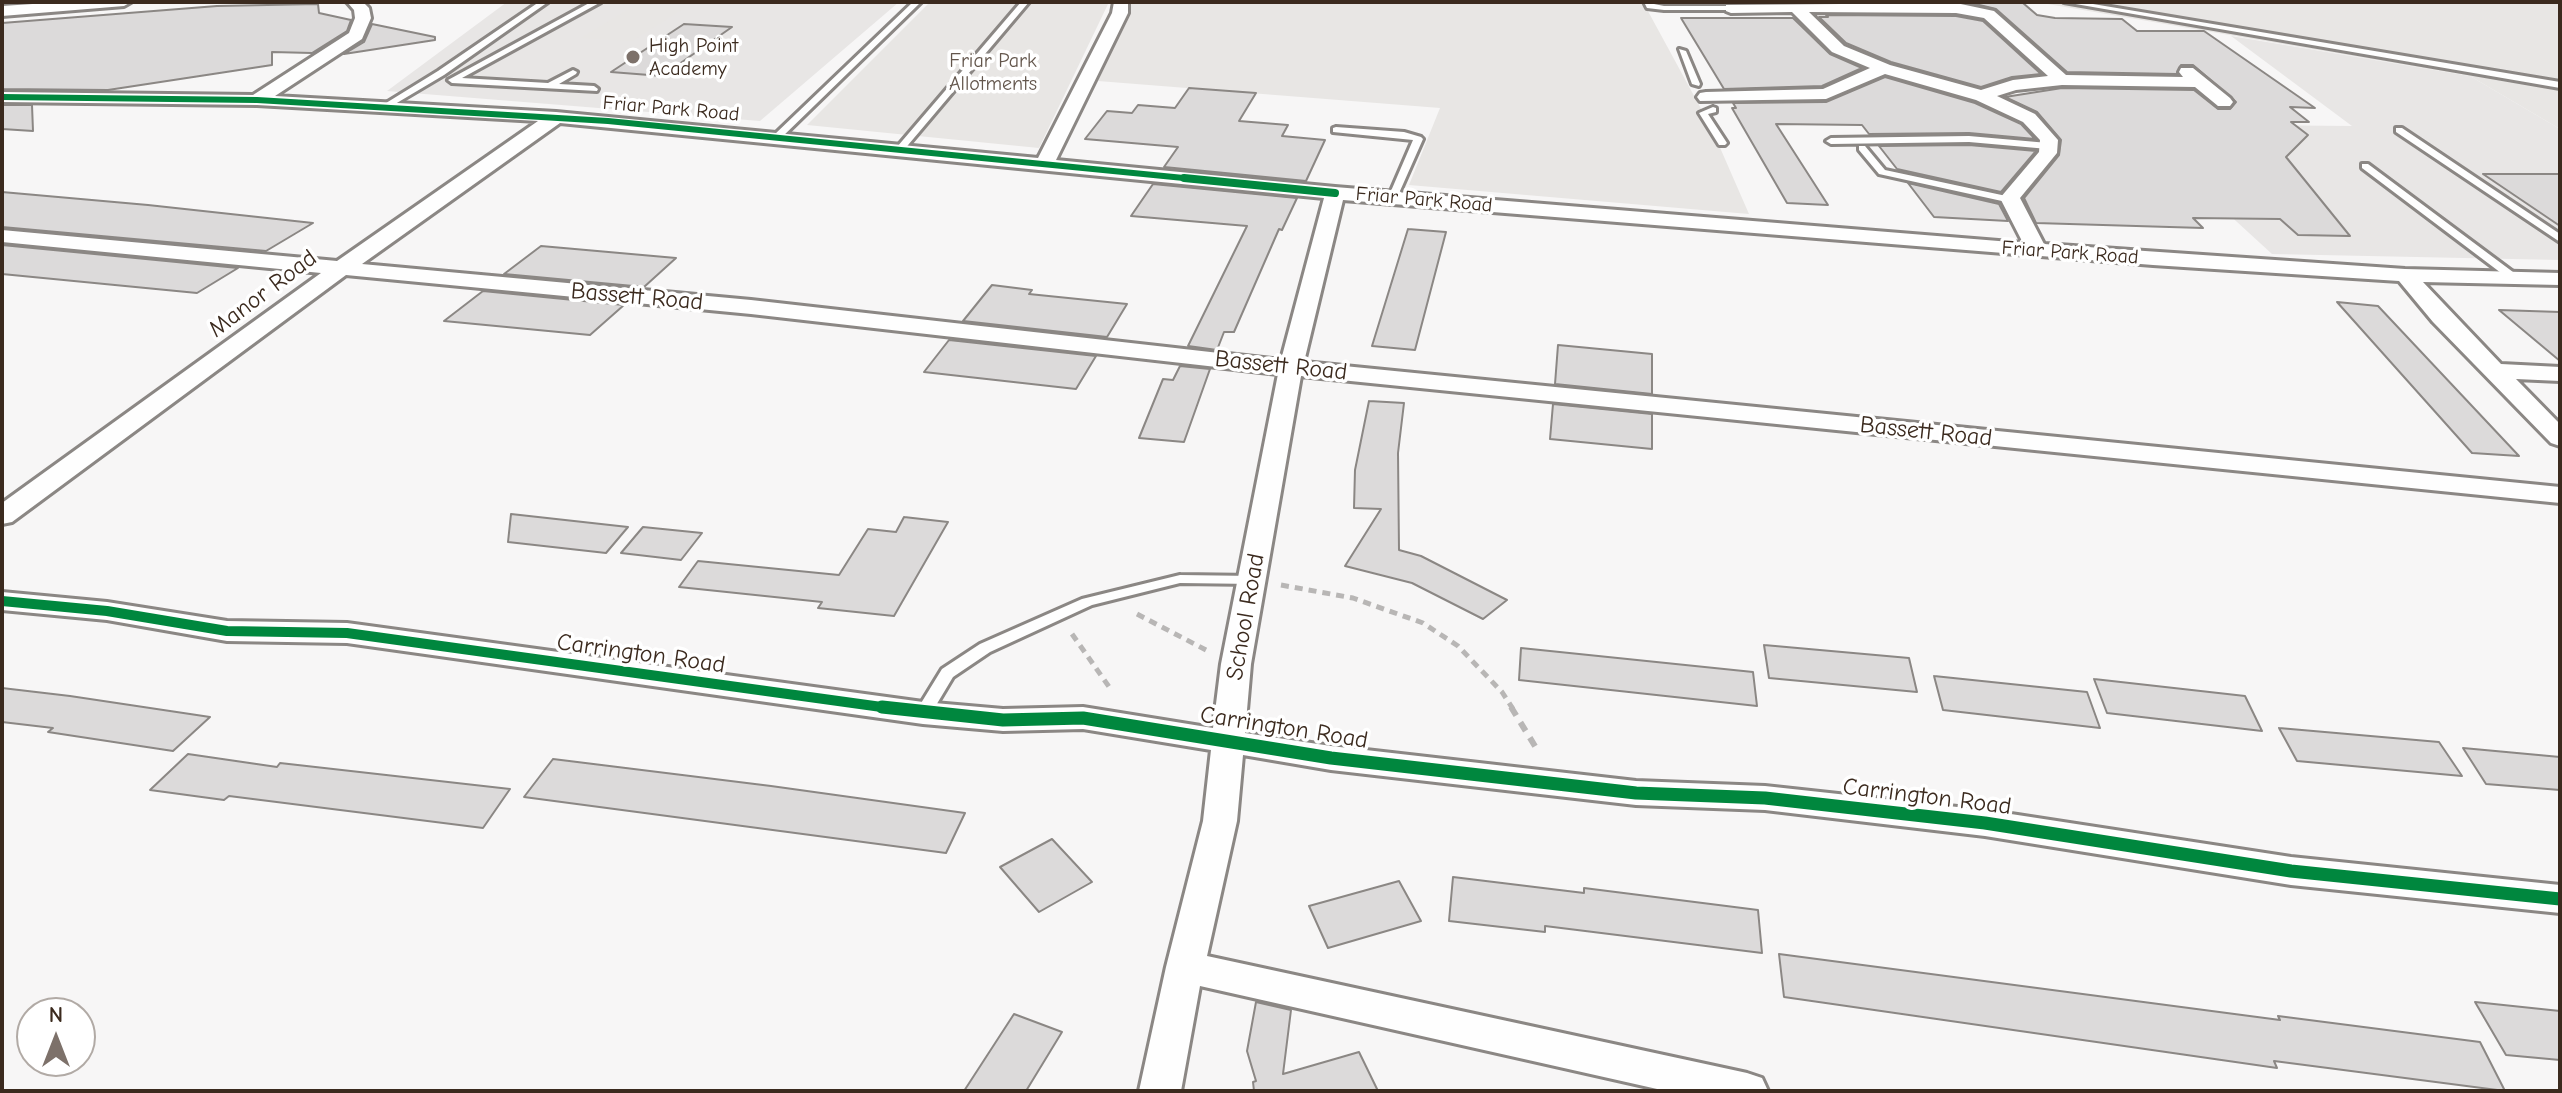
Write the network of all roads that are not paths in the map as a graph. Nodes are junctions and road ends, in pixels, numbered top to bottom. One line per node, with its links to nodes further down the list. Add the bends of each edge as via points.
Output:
1 (124, 2): 12 (street)
2 (354, 2): 27 (street, via 363,18 356,36)
3 (544, 2): 17 (lane)
4 (597, 2): 18 (lane)
5 (917, 2): 33 (lane)
6 (1025, 2): 38 (lane)
7 (1121, 2): 39 (street)
8 (1648, 2): 11 (lane, via 1664,8)
9 (2068, 2): 21 (lane)
10 (1796, 7): 11 (street); 14 (street, via 1838,49); 19 (street, via 1956,8 1989,14)
11 (1731, 8)
12 (2, 11)
13 (1682, 51): 26 (lane)
14 (1884, 68): 24 (street); 26 (street, via 1826,94)
15 (2183, 69): 20 (street)
16 (573, 72): 22 (lane)
17 (431, 78): 18 (lane); 29 (lane)
18 (452, 80): 22 (lane)
19 (2062, 80): 20 (street); 24 (street, via 2013,85)
20 (2199, 82): 28 (street)
21 (2560, 85)
22 (550, 86): 23 (lane)
23 (594, 89)
24 (1982, 96): 36 (street, via 2029,118 2049,140)
25 (2, 97): 27 (street, Friar Park Road)
26 (1705, 97): 35 (lane, via 1703,113)
27 (257, 100): 29 (street, Friar Park Road)
28 (2224, 102)
29 (382, 108): 30 (street, Friar Park Road)
30 (556, 117): 33 (street, Friar Park Road); 47 (street, Manor Road)
31 (1336, 130): 42 (lane, via 1418,139)
32 (2399, 130): 45 (lane)
33 (777, 137): 38 (street, Friar Park Road)
34 (1831, 141): 36 (lane, via 1969,139)
35 (1722, 143)
36 (2048, 146): 43 (street)
37 (1862, 148): 43 (lane, via 1882,172)
38 (900, 149): 39 (street, Friar Park Road)
39 (1045, 164): 41 (street, Friar Park Road)
40 (2365, 166): 49 (lane)
41 (1335, 193): 42 (street, Friar Park Road); 51 (street, School Road)
42 (1393, 198): 46 (street, Friar Park Road)
43 (2011, 200): 46 (street)
44 (2, 236): 47 (street, Bassett Road)
45 (2560, 239)
46 (2037, 250): 48 (street, Friar Park Road)
47 (339, 270): 51 (street, Bassett Road, via 751,307); 56 (street, Manor Road)
48 (2405, 275): 49 (street, Friar Park Road); 52 (street)
49 (2513, 277): 50 (street, Friar Park Road)
50 (2560, 279)
51 (1291, 368): 55 (street, Bassett Road); 57 (street, School Road)
52 (2494, 371): 53 (street); 54 (street)
53 (2560, 374)
54 (2560, 438)
55 (2560, 495)
56 (2, 516)
57 (1254, 580): 59 (lane, via 1180,579 1059,613 985,648 947,673); 60 (street, School Road)
58 (2, 601): 59 (street, Carrington Road, via 227,631 347,633)
59 (923, 713): 60 (street, Carrington Road, via 1003,720 1083,718)
60 (1227, 741): 61 (street, Carrington Road, via 1636,793 1765,798 1985,823 2291,871); 62 (street, School Road, via 1220,821)
61 (2560, 899)
62 (1185, 967): 63 (street, School Road); 64 (street)
63 (1160, 1091)
64 (1747, 1091)

